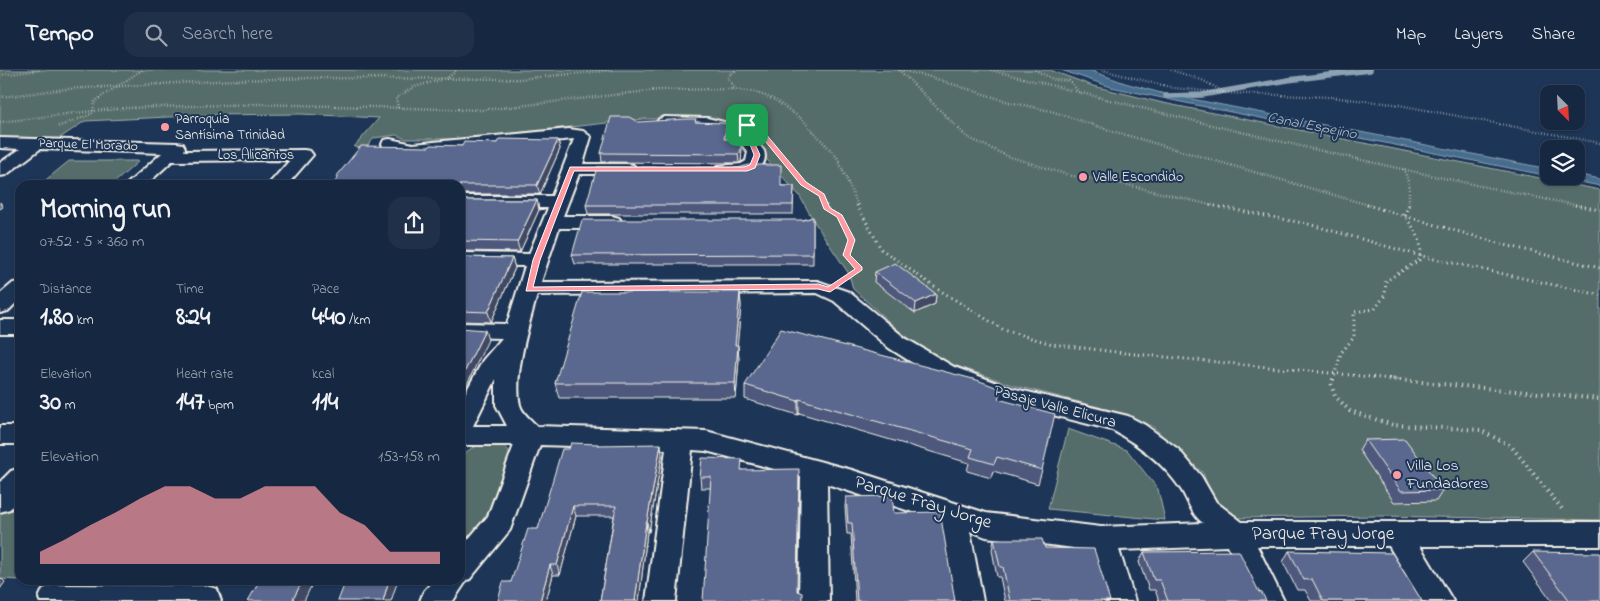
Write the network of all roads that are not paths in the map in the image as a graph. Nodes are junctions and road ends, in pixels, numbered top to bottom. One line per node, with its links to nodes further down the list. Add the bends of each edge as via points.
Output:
1 (648, 123): 8 (street, via 686,121 724,126 739,130 756,150 754,164 749,168)
2 (0, 143): 3 (street, Parque El Morado)
3 (38, 143): 5 (street, Parque El Morado); 9 (street)
4 (390, 144): 6 (street, via 413,150 577,134 583,137)
5 (172, 152): 10 (street); 11 (street, Los Alicantos, via 304,155)
6 (572, 169): 7 (street); 13 (street)
7 (641, 169)
8 (710, 170)
9 (0, 171)
10 (141, 180)
11 (282, 180)
12 (465, 202): 13 (street)
13 (558, 202): 14 (street)
14 (551, 222): 15 (street); 17 (street)
15 (625, 222)
16 (465, 259): 17 (street)
17 (537, 260): 18 (street)
18 (529, 289): 24 (street); 35 (street, Pasaje Valle Elicura, via 818,286 830,289 842,295 870,322 928,364 946,373 999,393 1119,423 1136,432 1169,456 1191,483 1206,510)
19 (15, 292): 20 (street)
20 (0, 306)
21 (0, 327): 22 (street)
22 (15, 327)
23 (465, 331): 24 (street)
24 (514, 336): 25 (street, via 491,366); 26 (street, via 508,405 513,416)
25 (465, 417)
26 (530, 434): 29 (street, Parque Fray Jorge); 30 (street, Parque Fray Jorge); 39 (street, via 500,522)
27 (0, 435): 28 (street)
28 (15, 435)
29 (465, 436)
30 (680, 440): 31 (street, Parque Fray Jorge, via 706,441); 46 (street)
31 (814, 472): 34 (street, Parque Fray Jorge, via 852,480); 47 (street)
32 (15, 484): 33 (street)
33 (0, 501)
34 (953, 515): 38 (street, Parque Fray Jorge, via 986,525); 48 (street)
35 (1237, 534): 36 (street, Parque Fray Jorge); 38 (street, Parque Fray Jorge); 50 (street)
36 (1396, 534): 37 (street, Parque Fray Jorge); 51 (street)
37 (1591, 534)
38 (1101, 539): 49 (street)
39 (465, 564)
40 (429, 585): 44 (street)
41 (448, 585): 45 (street)
42 (54, 598): 43 (street)
43 (206, 601)
44 (429, 601)
45 (435, 601)
46 (661, 601)
47 (814, 601)
48 (968, 601)
49 (1120, 601)
50 (1269, 601)
51 (1438, 601)

